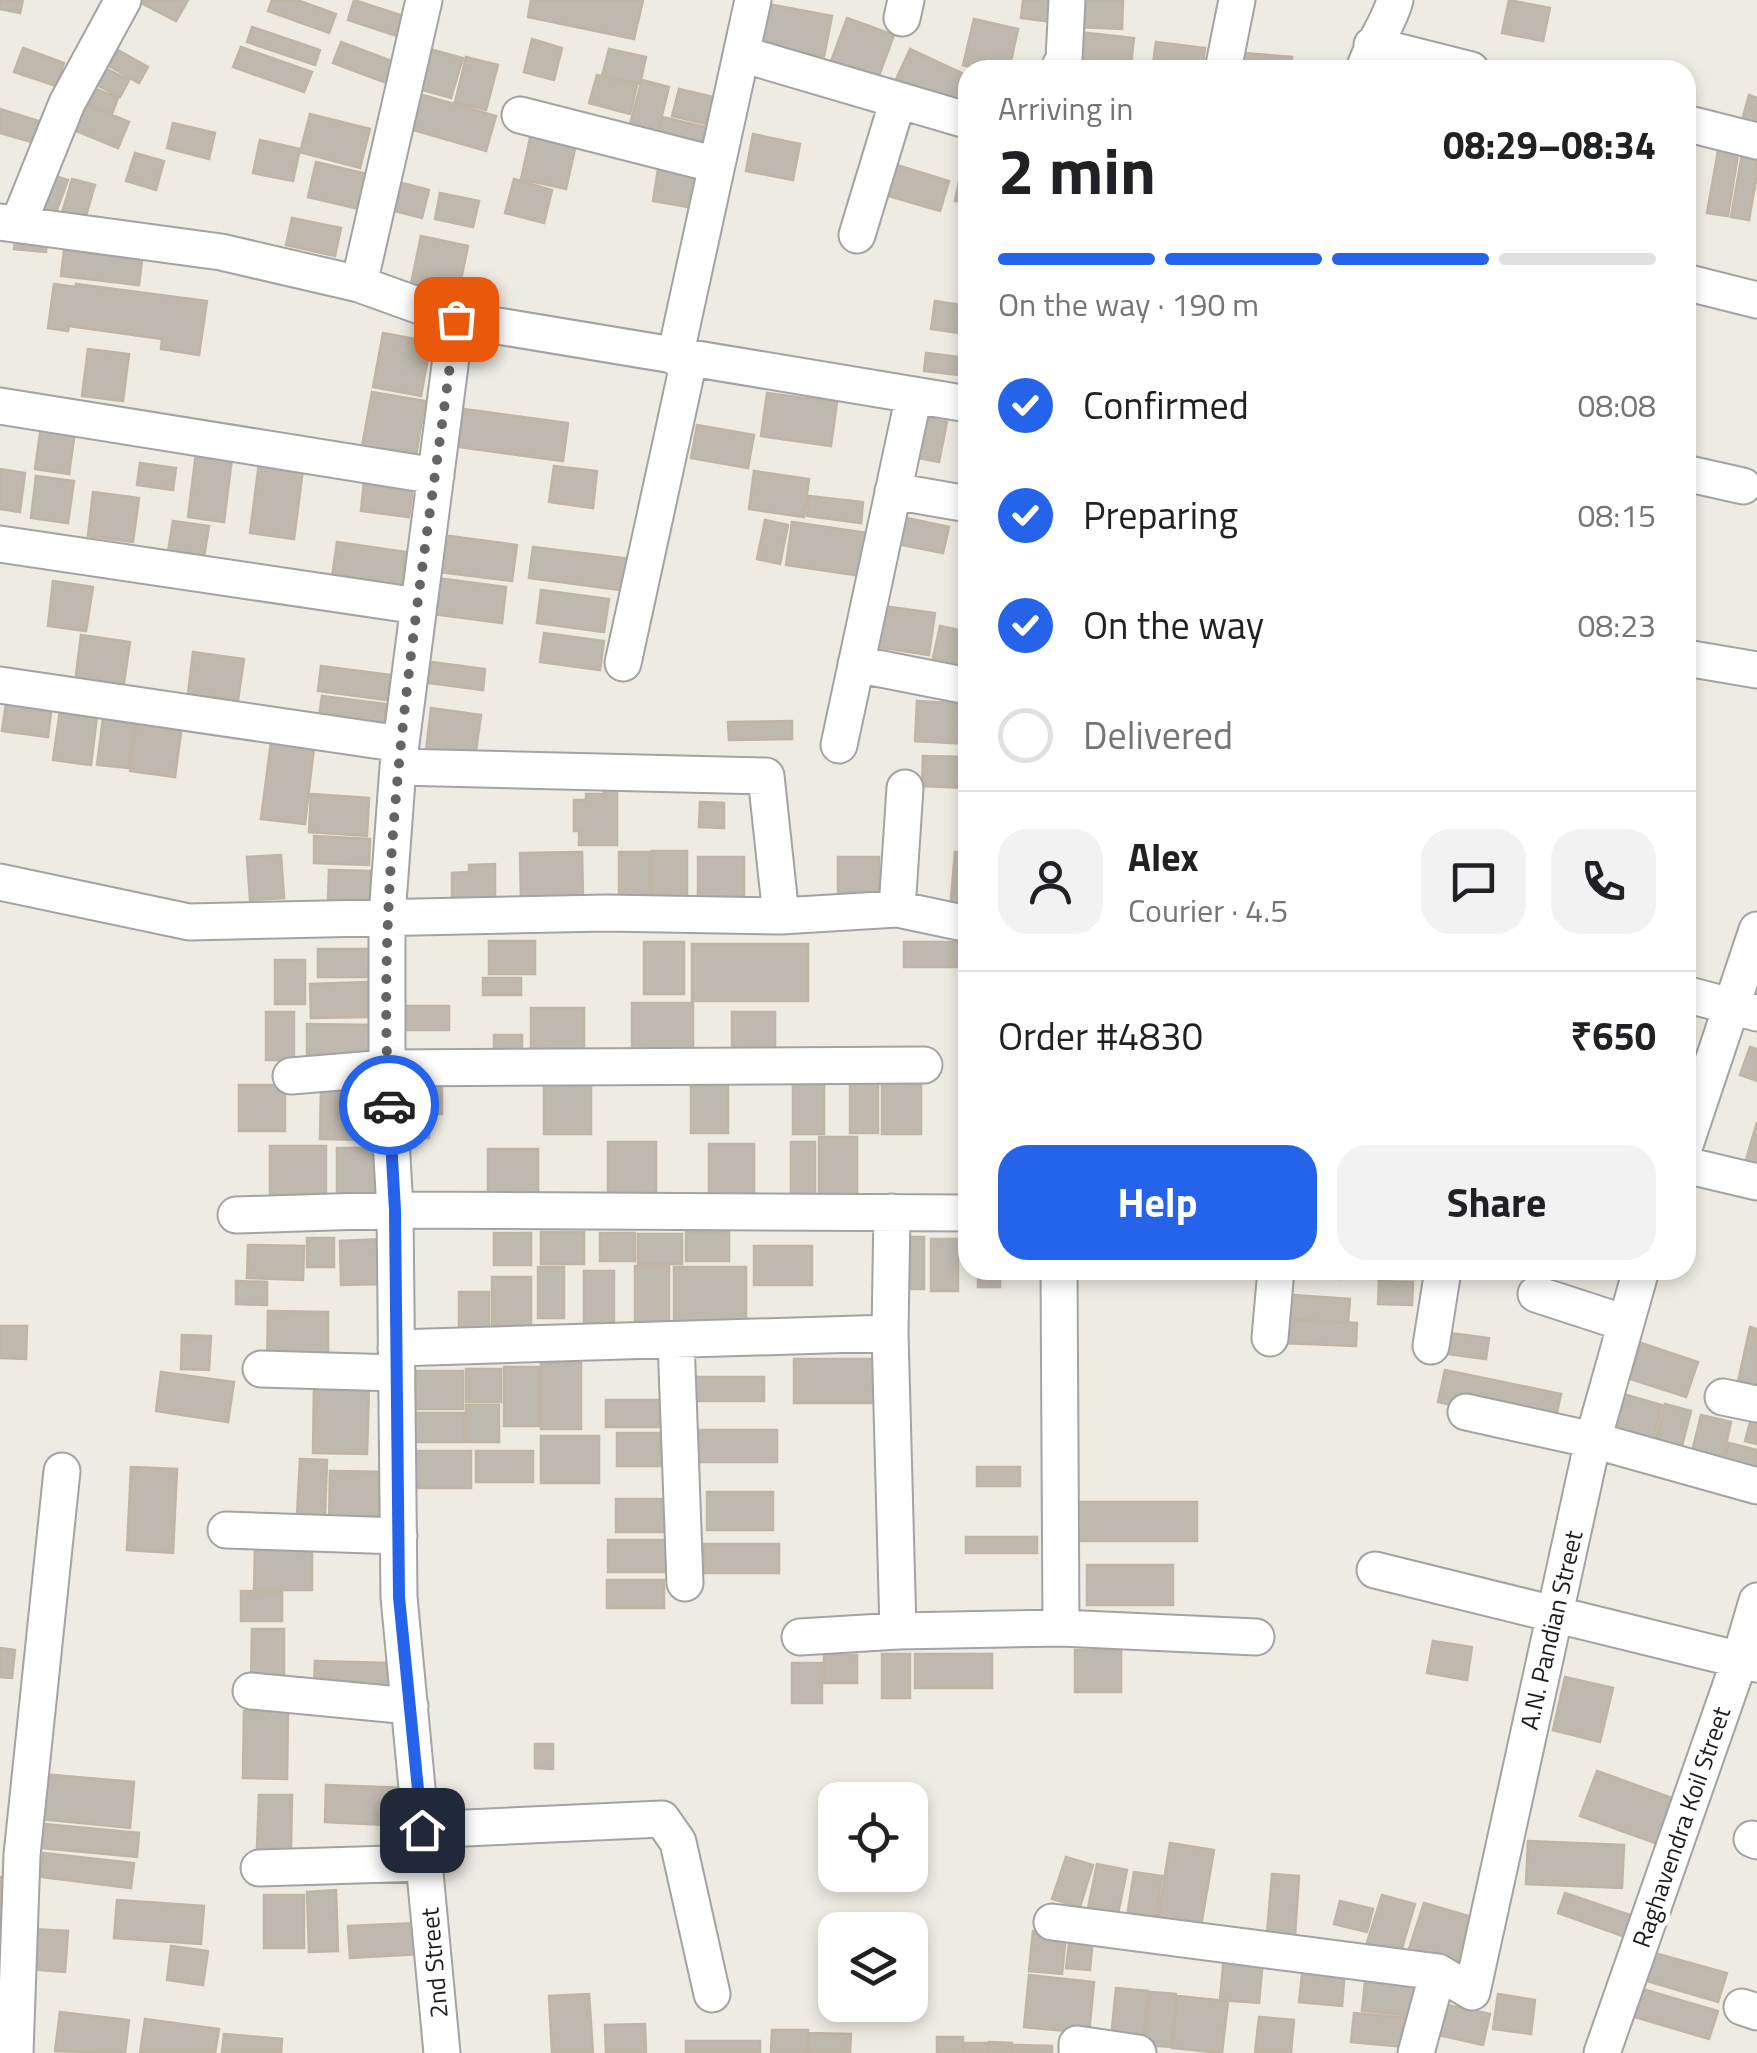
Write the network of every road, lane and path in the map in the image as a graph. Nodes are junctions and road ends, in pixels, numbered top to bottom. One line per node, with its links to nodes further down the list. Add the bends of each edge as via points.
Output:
1 (123, 0): 17 (street)
2 (424, 0): 19 (street)
3 (753, 0): 7 (street)
4 (1067, 0): 9 (street)
5 (1237, 0): 10 (street)
6 (1395, 0): 8 (street)
7 (742, 54): 11 (street); 16 (street)
8 (1368, 58)
9 (1063, 60)
10 (1224, 60)
11 (898, 100): 13 (street); 18 (street)
12 (520, 115): 16 (street)
13 (958, 118)
14 (1696, 126): 15 (street)
15 (1757, 141)
16 (717, 164): 23 (street)
17 (10, 222): 19 (street, via 220,252)
18 (858, 235)
19 (359, 284): 22 (street)
20 (1696, 285): 21 (street)
21 (1757, 300)
22 (456, 319): 23 (street); 28 (street, 2nd Street)
23 (682, 358): 24 (street); 35 (street)
24 (914, 394): 25 (street); 30 (street)
25 (958, 402)
26 (0, 406): 28 (street)
27 (1696, 475): 29 (street)
28 (436, 476): 33 (street, 2nd Street)
29 (1743, 486)
30 (893, 491): 31 (street); 36 (street)
31 (958, 502)
32 (0, 544): 33 (street)
33 (418, 606): 41 (street, 2nd Street)
34 (1696, 660): 37 (street)
35 (623, 663)
36 (856, 664): 39 (street); 40 (street)
37 (1757, 670)
38 (0, 684): 41 (street)
39 (958, 684)
40 (839, 745)
41 (400, 755): 45 (street, 2nd Street); 46 (street, via 766,776)
42 (905, 788): 44 (street)
43 (0, 882): 45 (street, via 189,922)
44 (896, 909): 46 (street); 47 (street)
45 (387, 916): 46 (street); 52 (street, 2nd Street)
46 (781, 916)
47 (958, 922)
48 (1757, 930): 50 (street)
49 (1696, 997): 50 (street)
50 (1743, 1009): 54 (street)
51 (924, 1065): 52 (street)
52 (387, 1068): 53 (street); 57 (street, 2nd Street)
53 (290, 1076)
54 (1696, 1119)
55 (1696, 1168): 56 (street)
56 (1757, 1182)
57 (395, 1210): 58 (street); 60 (street); 71 (street, 2nd Street)
58 (892, 1212): 59 (street); 67 (street)
59 (958, 1213)
60 (236, 1215)
61 (1059, 1280): 83 (street)
62 (1275, 1280): 68 (street)
63 (1441, 1280): 70 (street)
64 (1638, 1280): 66 (street, A.N. Pandian Street)
65 (1536, 1294): 66 (street)
66 (1624, 1323): 74 (street, A.N. Pandian Street)
67 (890, 1333): 69 (street); 84 (street)
68 (1270, 1338)
69 (676, 1340): 71 (street); 80 (street)
70 (1431, 1346)
71 (397, 1360): 72 (street); 78 (street, 2nd Street)
72 (260, 1369)
73 (1466, 1412): 74 (street)
74 (1593, 1440): 76 (street); 82 (street, A.N. Pandian Street)
75 (62, 1470): 91 (street)
76 (1757, 1486)
77 (226, 1530): 78 (street)
78 (398, 1536): 89 (street, 2nd Street)
79 (1375, 1570): 82 (street)
80 (685, 1583)
81 (1757, 1600): 87 (street, Raghavendra Koil Street)
82 (1554, 1614): 87 (street); 94 (street, A.N. Pandian Street, via 1472,1992)
83 (1061, 1628): 84 (street); 86 (street)
84 (898, 1631): 85 (street)
85 (800, 1637)
86 (1256, 1637)
87 (1748, 1661): 101 (street, Raghavendra Koil Street)
88 (251, 1691): 89 (street)
89 (410, 1706): 90 (street, 2nd Street)
90 (423, 1847): 92 (street); 95 (street, via 662,1819 678,1842); 97 (street, 2nd Street)
91 (11, 1853): 96 (street)
92 (258, 1868)
93 (1052, 1922): 94 (street)
94 (1438, 1972): 100 (street)
95 (712, 1994)
96 (15, 2053)
97 (442, 2053)
98 (1076, 2053): 99 (street, via 1077,2044)
99 (1138, 2053)
100 (1416, 2053)
101 (1602, 2053)

